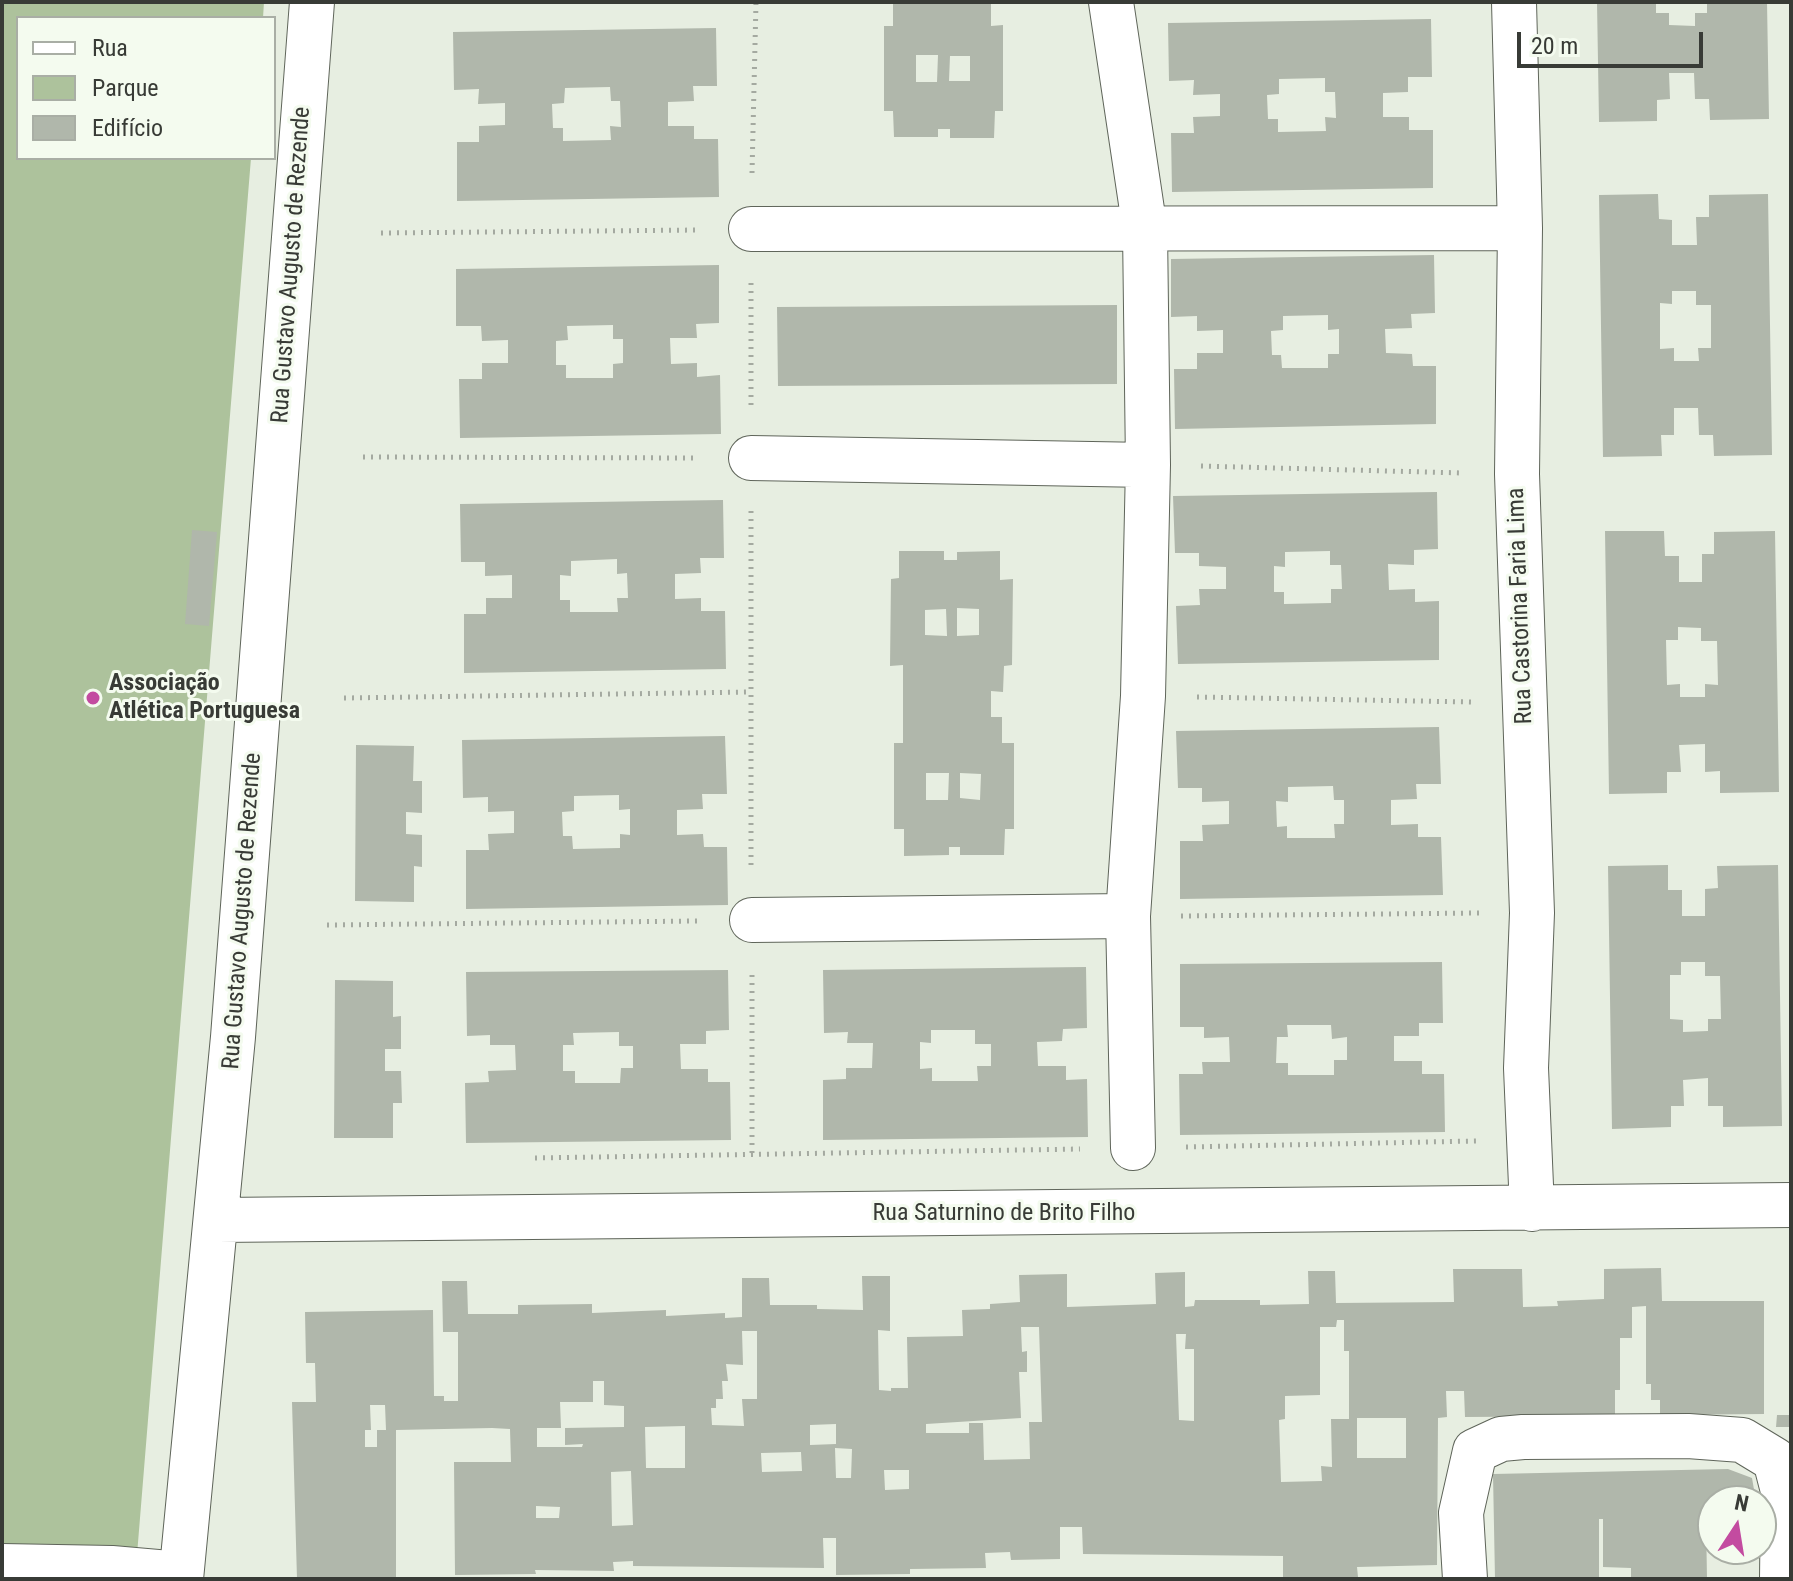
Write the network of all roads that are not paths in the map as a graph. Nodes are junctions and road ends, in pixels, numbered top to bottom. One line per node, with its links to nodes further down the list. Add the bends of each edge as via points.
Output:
1 (312, 2): 14 (street, Rua Gustavo Augusto de Rezende)
2 (1111, 2): 6 (street)
3 (1514, 2): 4 (street, Rua Castorina Faria Lima)
4 (1520, 228): 6 (street); 13 (street, Rua Castorina Faria Lima, via 1517,474 1532,913 1526,1068)
5 (751, 229): 6 (street)
6 (1145, 230): 8 (street)
7 (751, 458): 8 (street)
8 (1148, 465): 9 (street, via 1143,696)
9 (1128, 916): 10 (street); 11 (street)
10 (752, 920)
11 (1133, 1148)
12 (1791, 1205): 13 (street, Rua Saturnino de Brito Filho)
13 (1532, 1209): 14 (street, Rua Saturnino de Brito Filho)
14 (218, 1220): 16 (street, Rua Gustavo Augusto de Rezende)
15 (2, 1561): 16 (lane, via 112,1563)
16 (181, 1574)
17 (1465, 1579): 18 (street, via 1461,1513 1475,1451 1501,1439 1523,1437 1688,1436 1742,1440 1775,1460 1783,1491)
18 (1782, 1579)

